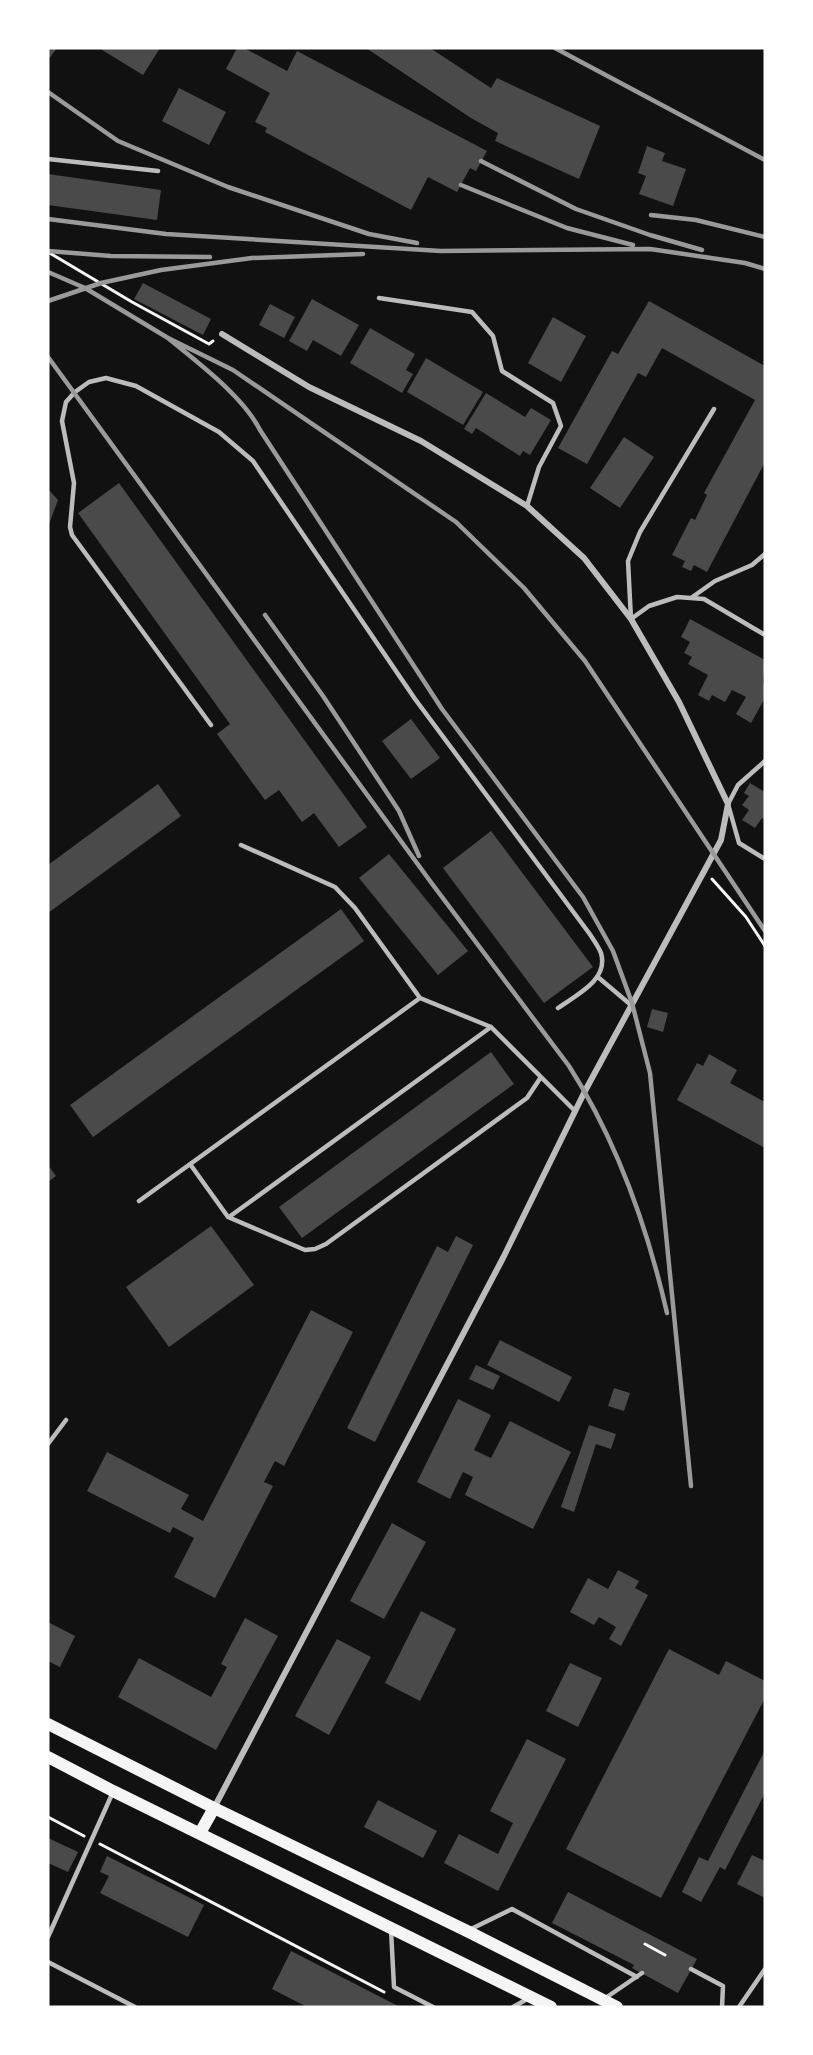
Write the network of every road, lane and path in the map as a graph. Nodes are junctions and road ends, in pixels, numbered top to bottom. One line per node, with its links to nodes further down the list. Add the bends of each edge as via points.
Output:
1 (48, 159): 2 (lane)
2 (158, 171)
3 (48, 252): 5 (path, via 209,344)
4 (379, 298): 7 (lane, via 472,312 493,336 502,371 553,403 561,426 539,467)
5 (222, 334): 7 (street, via 309,387 421,441)
6 (714, 409): 10 (lane, via 640,532 628,561)
7 (527, 506): 10 (street, via 584,558)
8 (765, 554): 9 (lane)
9 (691, 598): 10 (lane, via 677,597 649,606); 11 (lane, via 704,599)
10 (631, 619): 14 (street, via 680,702)
11 (765, 635)
12 (211, 725): 19 (lane, via 72,535 74,483 62,421 66,402 89,382 106,378 136,387 219,432 253,461 415,699 589,933 601,953 603,967)
13 (765, 761): 14 (lane, via 738,785)
14 (728, 804): 16 (lane, via 739,843); 17 (street, via 721,840)
15 (241, 844): 20 (lane, via 335,887 355,908)
16 (765, 859)
17 (704, 871): 18 (path, via 746,917); 21 (street)
18 (765, 946)
19 (599, 978): 21 (lane); 22 (lane)
20 (420, 998): 23 (lane); 26 (lane)
21 (631, 1005): 25 (street)
22 (558, 1008)
23 (491, 1027): 24 (lane); 28 (lane)
24 (541, 1077): 25 (lane); 28 (lane, via 527,1098 315,1249 293,1246)
25 (575, 1111): 34 (street, via 503,1258)
26 (190, 1164): 27 (lane); 28 (lane)
27 (139, 1201)
28 (228, 1217)
29 (66, 1420): 30 (lane)
30 (48, 1444)
31 (48, 1724): 34 (main road)
32 (48, 1757): 33 (main road)
33 (113, 1791): 36 (main road); 37 (lane)
34 (214, 1808): 36 (main road); 39 (main road)
35 (48, 1817): 37 (path)
36 (200, 1833): 38 (main road)
37 (90, 1839): 40 (lane); 48 (path)
38 (391, 1927): 49 (main road); 52 (lane, via 394,1988)
39 (467, 1931): 47 (lane, via 512,1910); 50 (main road)
40 (48, 1937)
41 (645, 1944): 42 (path)
42 (665, 1954)
43 (48, 1962): 51 (lane)
44 (692, 1969): 56 (lane, via 723,1986)
45 (765, 1969): 57 (lane)
46 (642, 1973): 47 (lane)
47 (637, 1977): 50 (lane)
48 (392, 1996)
49 (531, 1997): 53 (lane); 54 (main road)
50 (603, 2000): 55 (main road)
51 (135, 2007)
52 (433, 2007)
53 (513, 2007)
54 (550, 2007)
55 (617, 2007)
56 (722, 2007)
57 (738, 2007)

